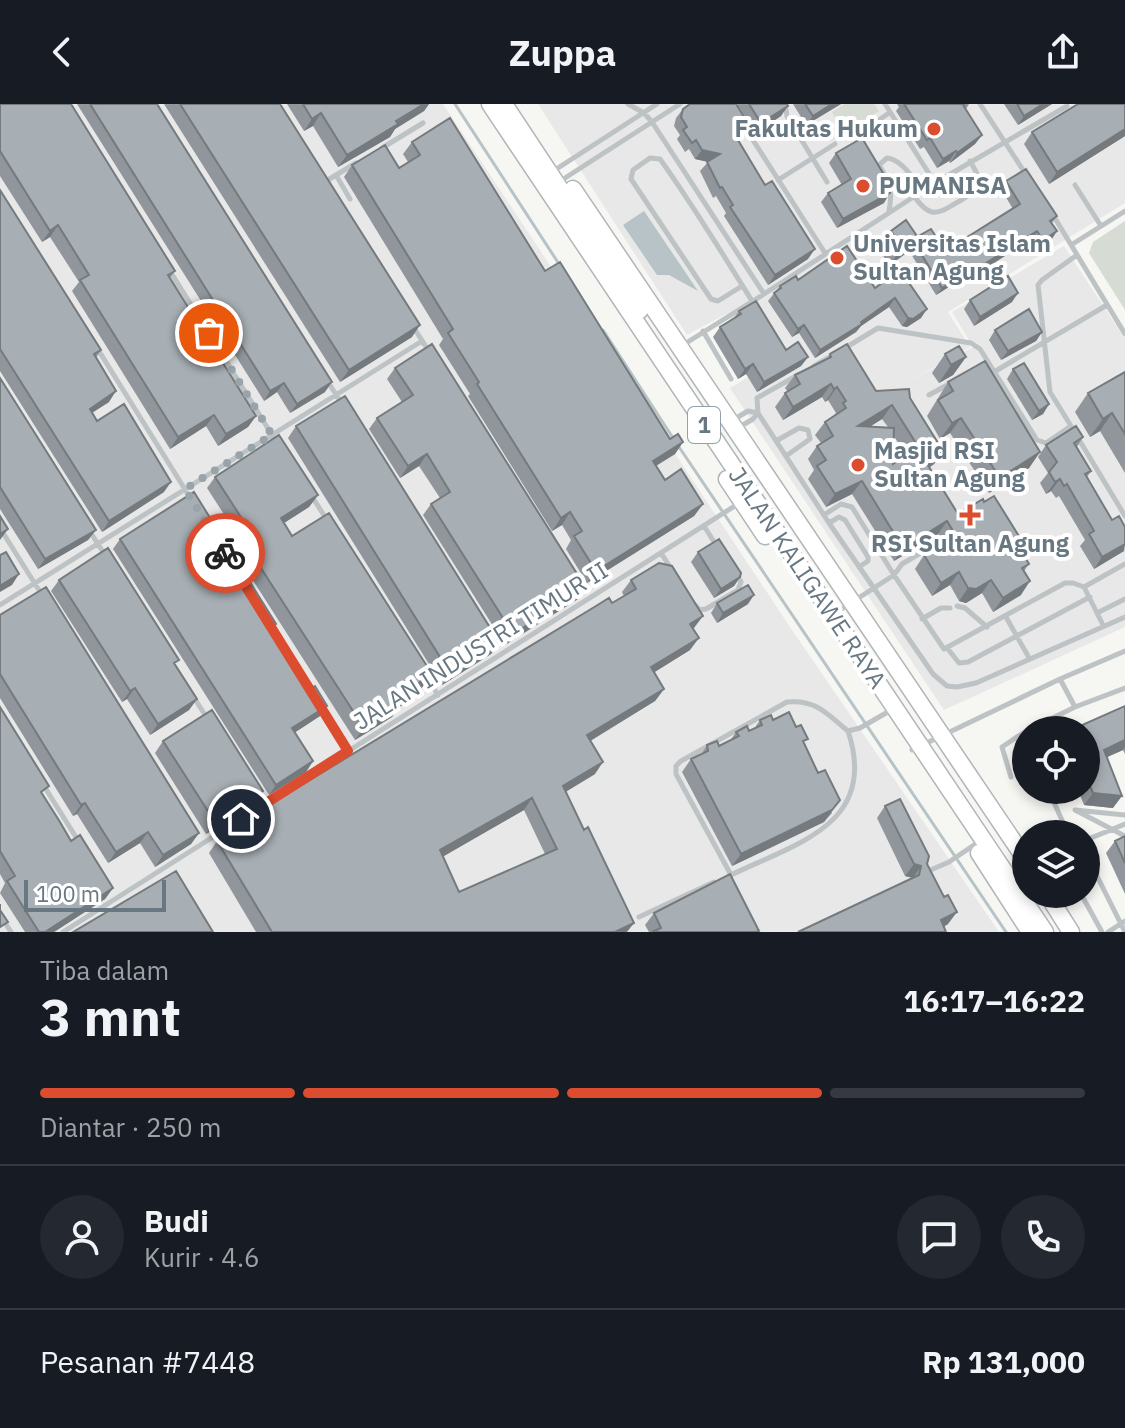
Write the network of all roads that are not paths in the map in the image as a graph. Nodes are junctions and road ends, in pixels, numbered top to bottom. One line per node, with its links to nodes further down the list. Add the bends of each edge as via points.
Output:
1 (478, 104): 82 (highway)
2 (490, 104): 28 (highway, JALAN KALIGAWE RAYA / 1)
3 (504, 104): 28 (highway, JALAN KALIGAWE RAYA / 1)
4 (517, 104): 28 (highway)
5 (628, 104): 12 (lane)
6 (657, 104): 12 (lane)
7 (680, 104): 15 (lane)
8 (785, 104): 20 (lane)
9 (885, 104): 13 (lane)
10 (980, 104): 17 (lane)
11 (1067, 106): 17 (lane)
12 (644, 113): 15 (lane); 28 (lane)
13 (889, 113): 23 (lane, via 860,133); 31 (lane)
14 (738, 117): 29 (lane)
15 (652, 122): 25 (lane); 28 (lane)
16 (423, 123): 19 (lane)
17 (1003, 141): 22 (lane); 33 (lane)
18 (835, 144): 20 (lane)
19 (373, 153)
20 (812, 158): 29 (lane); 30 (lane)
21 (361, 160): 26 (lane)
22 (970, 161): 31 (lane); 36 (lane, via 978,186 962,199 931,213)
23 (879, 165): 35 (lane, via 894,158); 41 (lane, via 893,193)
24 (314, 170): 32 (lane)
25 (686, 172): 27 (lane); 42 (lane)
26 (336, 175): 32 (lane); 38 (lane)
27 (673, 176): 43 (lane); 51 (lane, via 655,157 633,170 631,179 711,299 718,301)
28 (553, 179): 61 (highway); 74 (highway, JALAN KALIGAWE RAYA / 1)
29 (778, 180): 47 (lane)
30 (827, 182)
31 (935, 183): 35 (lane)
32 (322, 184): 37 (lane)
33 (1032, 184)
34 (1075, 185): 44 (lane)
35 (923, 191): 36 (lane)
36 (914, 196): 41 (lane)
37 (330, 197)
38 (350, 199)
39 (1048, 207): 45 (lane)
40 (1125, 211): 44 (lane)
41 (889, 212): 47 (lane)
42 (715, 217): 43 (lane); 46 (lane)
43 (704, 225): 48 (lane)
44 (1101, 226): 45 (lane)
45 (1071, 245): 49 (lane)
46 (733, 246): 48 (lane); 52 (lane)
47 (825, 253): 52 (lane)
48 (722, 254): 51 (lane)
49 (1077, 255): 54 (lane); 60 (lane, via 1038,285)
50 (165, 263): 75 (lane)
51 (742, 286): 53 (lane)
52 (764, 294): 53 (lane)
53 (752, 301): 56 (lane)
54 (1107, 305): 57 (lane); 60 (lane)
55 (406, 315): 59 (lane)
56 (703, 331): 61 (lane); 67 (lane)
57 (1125, 334)
58 (92, 340): 80 (lane)
59 (422, 341): 62 (lane); 70 (lane)
60 (1043, 344): 66 (lane); 73 (lane, via 1050,392)
61 (680, 347): 74 (highway)
62 (431, 354)
63 (988, 362): 64 (lane); 66 (lane); 72 (lane, via 971,343 878,328 757,398)
64 (976, 368)
65 (319, 369): 70 (lane)
66 (994, 372): 73 (lane, via 1041,443)
67 (731, 379)
68 (952, 382): 69 (lane)
69 (929, 395)
70 (336, 396): 71 (lane); 75 (lane)
71 (344, 409)
72 (758, 413): 74 (lane, via 748,411); 76 (lane)
73 (1071, 426): 84 (lane)
74 (728, 431): 110 (highway, JALAN KALIGAWE RAYA / 1); 135 (highway, JALAN KALIGAWE RAYA / 1)
75 (272, 435): 77 (lane); 80 (lane)
76 (776, 441): 78 (lane); 78 (lane, via 799,428 808,430 810,439)
77 (281, 448)
78 (786, 456): 83 (lane)
79 (305, 487): 87 (lane)
80 (185, 489): 81 (lane); 90 (lane)
81 (193, 502)
82 (739, 504): 88 (lane, JALAN INDUSTRI TIMUR II); 130 (highway)
83 (824, 515): 86 (lane); 99 (lane, via 841,504 852,507)
84 (1125, 516)
85 (81, 517): 90 (lane)
86 (829, 523): 96 (lane); 96 (lane, via 839,517 845,520 868,557)
87 (330, 526)
88 (704, 526): 91 (lane); 93 (lane, JALAN INDUSTRI TIMUR II)
89 (0, 528): 100 (lane)
90 (98, 543): 94 (lane); 100 (lane)
91 (719, 549)
92 (924, 551): 99 (lane)
93 (661, 553): 98 (lane); 108 (lane, JALAN INDUSTRI TIMUR II)
94 (106, 557)
95 (1125, 564): 102 (lane)
96 (859, 567): 103 (lane)
97 (734, 571): 105 (lane, via 741,582 738,590 706,609 697,608)
98 (676, 575)
99 (894, 575): 103 (lane); 114 (lane)
100 (34, 583): 104 (lane); 109 (lane)
101 (579, 587): 108 (lane)
102 (1084, 587): 106 (lane); 112 (lane, via 1065,583)
103 (873, 588): 110 (lane); 113 (lane, via 947,686 976,683)
104 (43, 596)
105 (690, 597)
106 (1090, 597): 111 (lane); 117 (lane)
107 (1125, 599): 111 (lane)
108 (587, 600): 121 (lane, JALAN INDUSTRI TIMUR II)
109 (0, 605)
110 (846, 606): 135 (highway, JALAN KALIGAWE RAYA / 1)
111 (1097, 613): 115 (lane)
112 (1006, 617): 116 (lane); 117 (lane)
113 (1125, 617)
114 (922, 619): 116 (lane, via 941,608 965,608); 119 (lane)
115 (1102, 623)
116 (987, 627): 119 (lane)
117 (1017, 636): 119 (lane, via 964,663); 122 (lane)
118 (491, 643): 121 (lane)
119 (948, 649)
120 (1125, 651): 124 (lane)
121 (499, 656): 127 (lane, JALAN INDUSTRI TIMUR II)
122 (1028, 656)
123 (421, 669): 127 (lane)
124 (1060, 679): 129 (lane); 135 (lane)
125 (188, 688): 132 (lane)
126 (1125, 688): 129 (lane)
127 (438, 695): 136 (lane, JALAN INDUSTRI TIMUR II)
128 (316, 699): 136 (lane)
129 (1075, 707): 131 (lane)
130 (884, 714): 133 (lane); 135 (highway)
131 (1057, 716)
132 (213, 727)
133 (848, 731): 152 (lane, via 856,754 848,802 825,829); 152 (lane, via 813,703 787,702 676,766)
134 (1012, 741): 137 (lane, via 1002,747)
135 (926, 742): 146 (highway); 149 (highway); 150 (highway, JALAN KALIGAWE RAYA / 1); 165 (highway, JALAN KALIGAWE RAYA / 1)
136 (348, 751): 140 (lane, JALAN INDUSTRI TIMUR II)
137 (1011, 777)
138 (41, 783): 148 (lane)
139 (254, 793): 140 (lane)
140 (262, 806): 147 (lane, JALAN INDUSTRI TIMUR II)
141 (1125, 813): 145 (lane, via 1075,810)
142 (1125, 824): 144 (lane)
143 (191, 832): 147 (lane)
144 (1100, 834)
145 (1125, 836)
146 (1012, 840)
147 (199, 845): 155 (lane, JALAN INDUSTRI TIMUR II)
148 (82, 847)
149 (970, 848): 151 (lane); 164 (highway)
150 (1012, 865)
151 (923, 873)
152 (731, 875): 160 (lane)
153 (1100, 880): 161 (lane)
154 (107, 886): 155 (lane)
155 (115, 899): 163 (lane, JALAN INDUSTRI TIMUR II)
156 (1041, 908): 166 (highway)
157 (1056, 908): 167 (highway)
158 (1090, 908): 168 (lane)
159 (0, 915): 162 (lane)
160 (639, 917)
161 (1123, 922): 168 (lane); 169 (lane)
162 (11, 932)
163 (63, 932)
164 (1030, 932)
165 (1045, 932)
166 (1057, 932)
167 (1071, 932)
168 (1105, 932)
169 (1125, 932)

